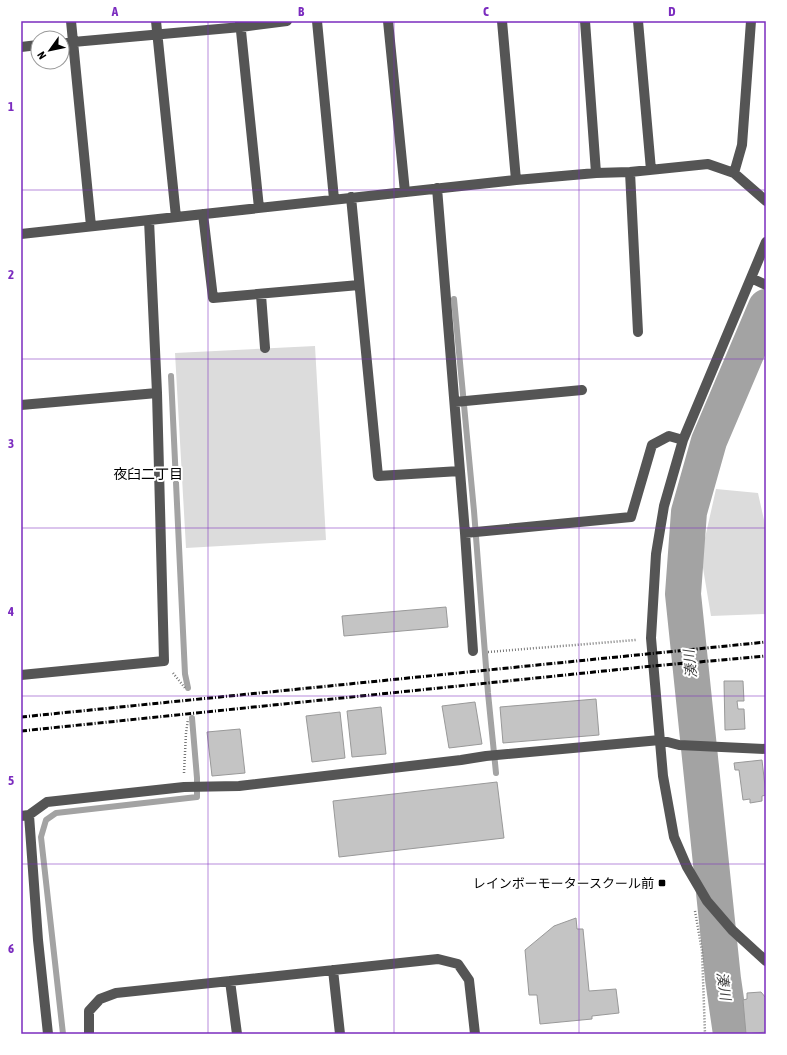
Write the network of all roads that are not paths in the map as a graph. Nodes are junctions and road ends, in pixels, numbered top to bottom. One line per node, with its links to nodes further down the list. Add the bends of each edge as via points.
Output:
1 (71, 21): 13 (street)
2 (156, 21): 11 (street)
3 (287, 21): 10 (street)
4 (317, 21): 22 (street)
5 (388, 21): 20 (street)
6 (502, 21): 18 (street)
7 (585, 21): 16 (street)
8 (638, 21): 14 (street)
9 (751, 21): 17 (street, via 742,145)
10 (240, 24): 11 (street); 24 (street)
11 (157, 34): 13 (street); 26 (street)
12 (70, 42): 13 (street)
13 (73, 42): 28 (street)
14 (651, 170): 15 (street); 17 (street, via 708,164)
15 (630, 172): 16 (street); 35 (street)
16 (596, 173): 18 (street)
17 (734, 173): 23 (street)
18 (516, 180): 19 (street)
19 (437, 188): 20 (street); 39 (street)
20 (405, 192): 21 (street)
21 (351, 198): 22 (street); 32 (street)
22 (334, 200): 24 (street)
23 (766, 201)
24 (259, 208): 25 (street)
25 (203, 214): 26 (street); 34 (street, via 213,298)
26 (176, 217): 27 (street)
27 (149, 220): 28 (street); 38 (street)
28 (91, 226): 29 (street)
29 (21, 234)
30 (766, 242): 31 (street)
31 (751, 278): 33 (street); 41 (street)
32 (359, 285): 34 (street); 42 (street, via 378,476)
33 (766, 285)
34 (261, 295): 36 (street)
35 (638, 332)
36 (265, 348)
37 (582, 390): 39 (street)
38 (157, 393): 40 (street); 45 (street, via 164,661)
39 (455, 402): 42 (street)
40 (21, 405)
41 (683, 440): 43 (street, via 669,436 652,445 631,517); 46 (street, via 664,506 656,554 651,638)
42 (460, 471): 43 (street)
43 (466, 533): 44 (street)
44 (473, 651)
45 (21, 675)
46 (660, 740): 47 (street, via 679,745); 48 (street, via 486,756 239,786 184,787 47,802); 49 (street, via 662,776 674,837 687,867 708,901 732,930)
47 (766, 749)
48 (25, 815): 52 (street)
49 (766, 961)
50 (333, 970): 51 (street); 55 (street); 56 (street, via 438,959 458,964 469,980)
51 (230, 981): 53 (street, via 110,995 100,999 90,1010); 54 (street)
52 (48, 1034)
53 (89, 1034)
54 (238, 1034)
55 (340, 1034)
56 (475, 1034)

